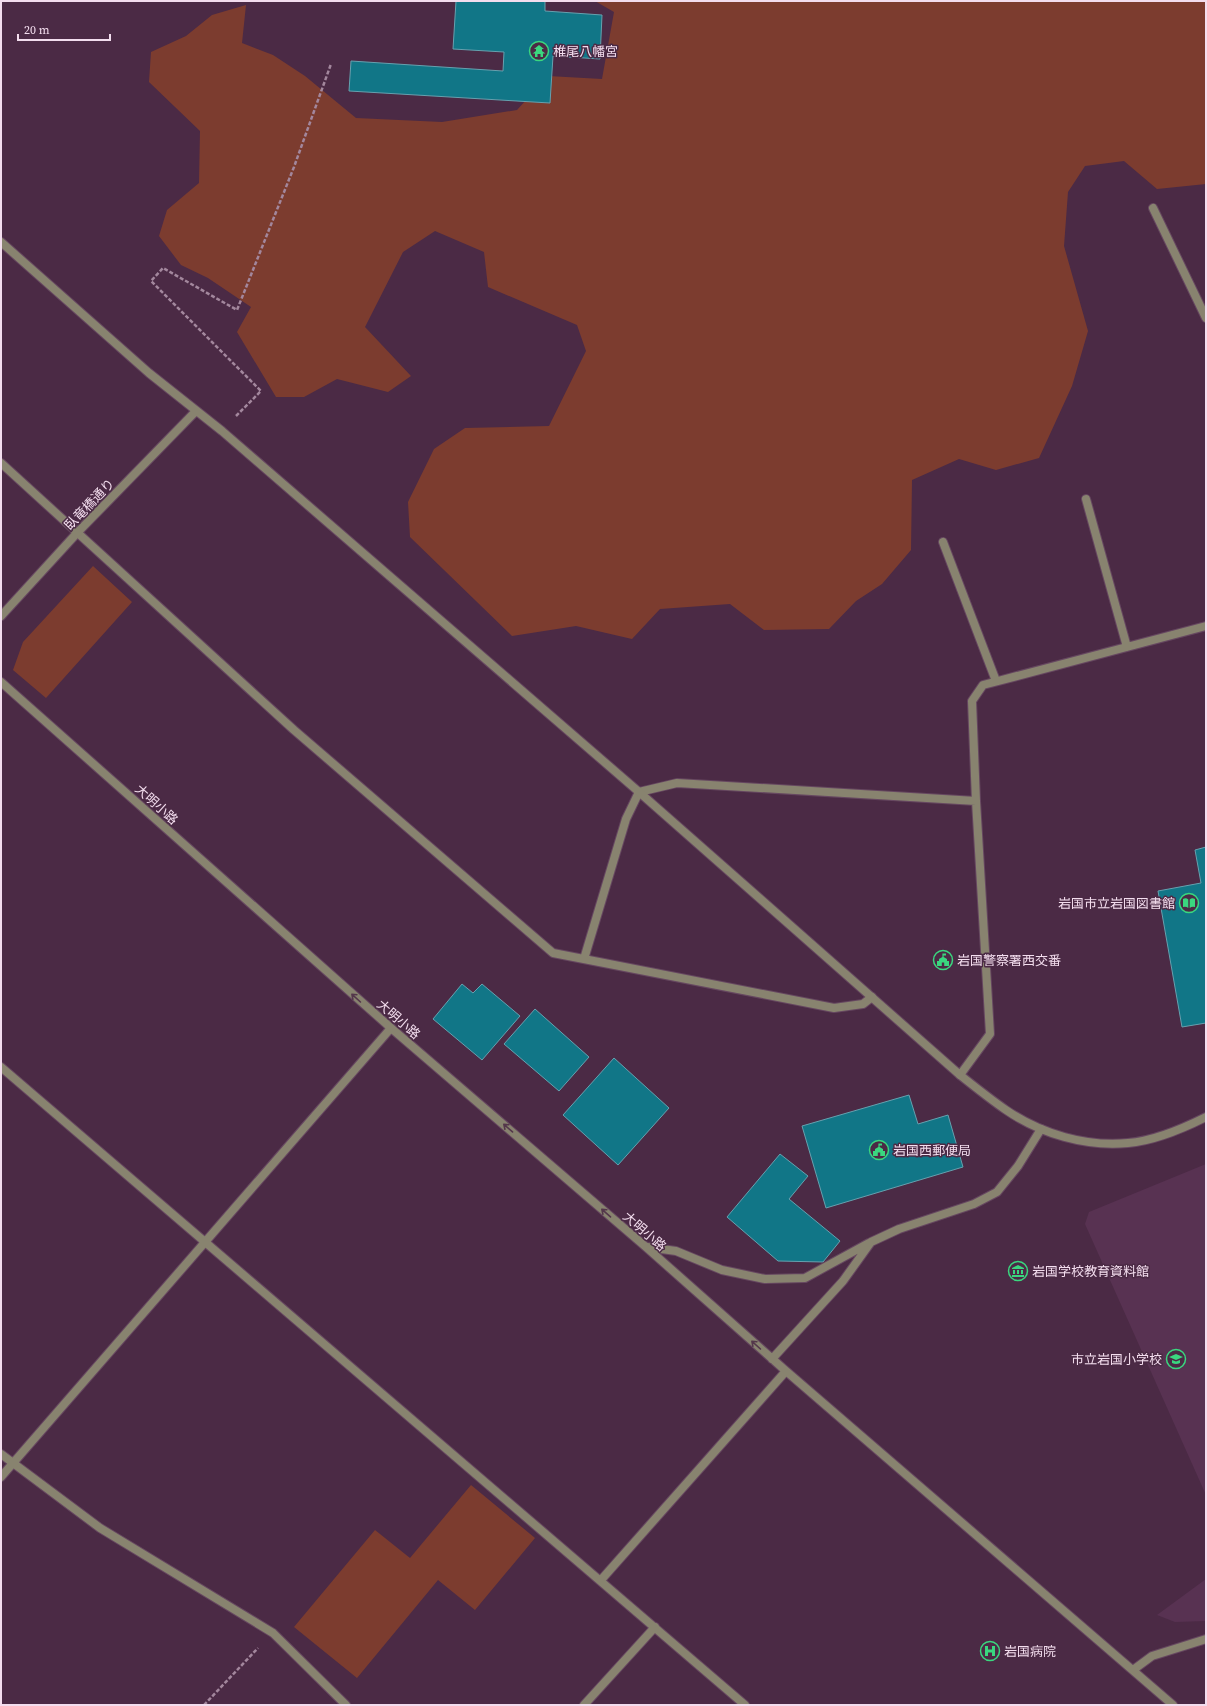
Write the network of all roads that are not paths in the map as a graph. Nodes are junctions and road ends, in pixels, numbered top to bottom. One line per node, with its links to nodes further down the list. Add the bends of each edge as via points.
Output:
1 (1153, 208): 3 (street)
2 (1, 242): 4 (street, via 149,373)
3 (1206, 318)
4 (196, 411): 7 (street, 臥竜橋通り); 14 (street)
5 (1, 463): 7 (street)
6 (1086, 499): 11 (street)
7 (77, 533): 9 (street, 臥竜橋通り); 16 (street, via 294,730 553,953)
8 (943, 542): 12 (street)
9 (1, 616)
10 (1206, 626): 11 (street)
11 (1127, 647): 12 (street)
12 (996, 681): 15 (street, via 983,685 972,701)
13 (1, 682): 18 (street, 大明小路, one-way to 13)
14 (639, 792): 15 (street, via 677,783); 16 (street, via 626,819); 17 (street)
15 (976, 801): 20 (street, via 990,1034)
16 (584, 959): 17 (street, via 834,1008 863,1004)
17 (872, 998): 20 (street)
18 (391, 1028): 23 (street); 25 (street, 大明小路, one-way to 18)
19 (1, 1066): 23 (street)
20 (960, 1075): 22 (street, via 1007,1111)
21 (1206, 1117): 22 (street, via 1180,1130 1129,1143 1090,1143)
22 (1041, 1130): 24 (street, via 1018,1166 997,1192 974,1204 900,1229)
23 (206, 1241): 29 (street); 31 (street)
24 (871, 1242): 25 (street, via 804,1278 765,1279 722,1270 676,1251); 26 (street, via 843,1281)
25 (646, 1247): 26 (street, 大明小路, one-way to 25)
26 (772, 1359): 27 (street, 大明小路)
27 (786, 1371): 31 (street); 34 (street, 大明小路)
28 (1, 1454): 29 (street)
29 (12, 1463): 30 (street); 35 (street, via 100,1528 273,1633)
30 (1, 1477)
31 (601, 1580): 32 (street)
32 (656, 1627): 36 (street); 37 (street)
33 (1206, 1639): 34 (street, via 1152,1656)
34 (1133, 1670): 38 (street, 大明小路)
35 (346, 1705)
36 (584, 1705)
37 (745, 1705)
38 (1172, 1705)

